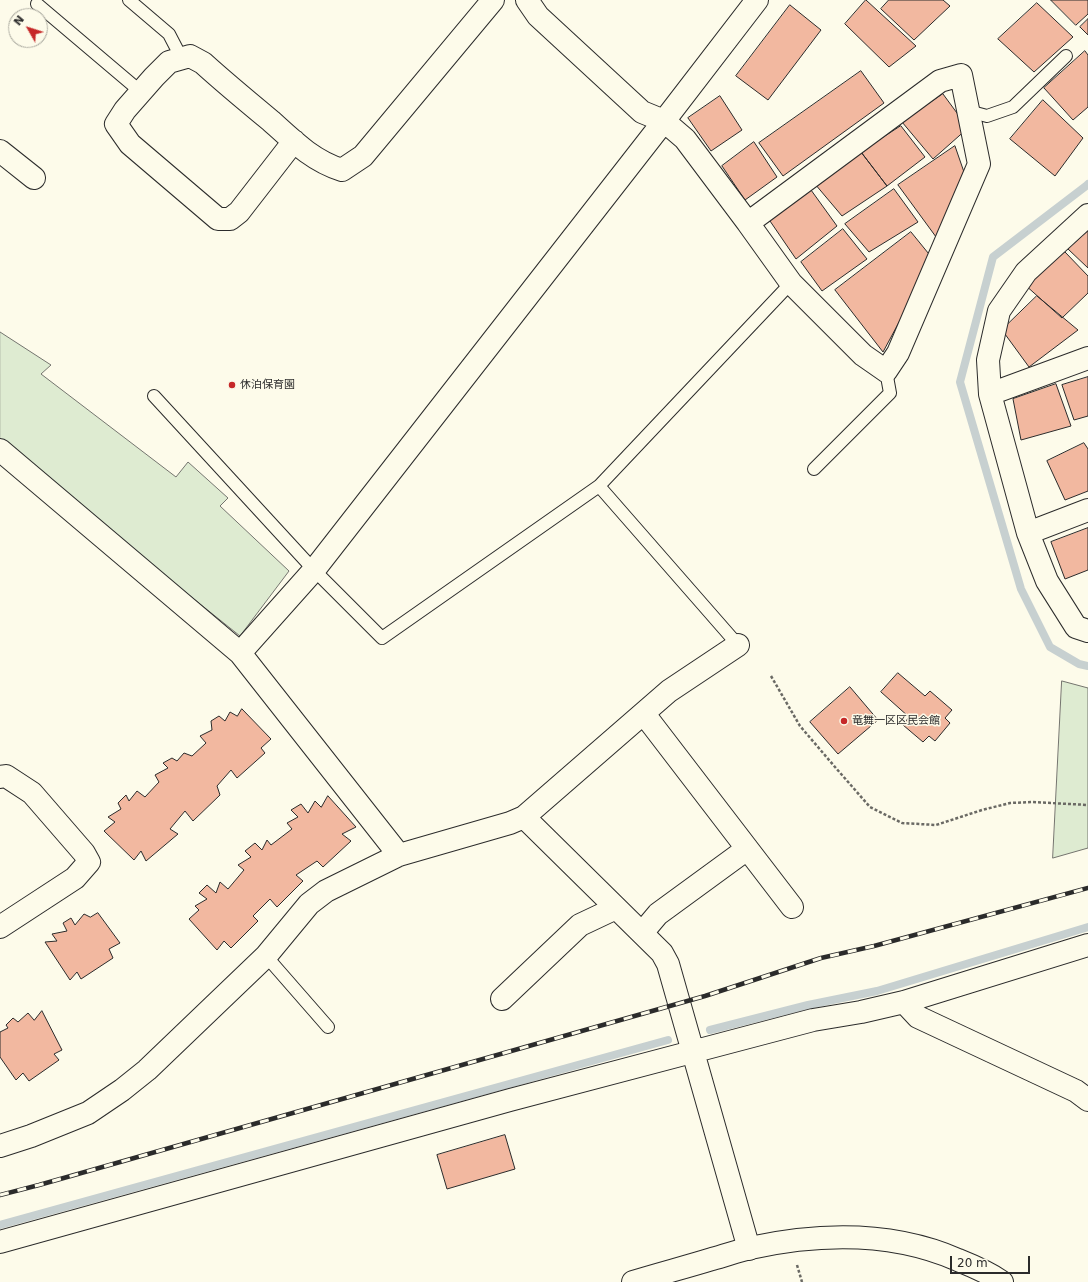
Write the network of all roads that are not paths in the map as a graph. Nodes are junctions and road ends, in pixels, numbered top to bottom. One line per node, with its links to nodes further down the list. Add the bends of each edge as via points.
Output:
1 (128, 0): 7 (lane, via 169,34)
2 (493, 0): 11 (street, via 363,156 342,170 312,157)
3 (527, 0): 10 (street, via 538,16 642,112)
4 (757, 0): 10 (street)
5 (38, 4): 8 (lane)
6 (1066, 56): 9 (lane, via 1013,107 987,116)
7 (182, 59): 8 (street, via 169,62); 11 (street, via 190,56 203,63)
8 (141, 92): 11 (street, via 116,124 130,144 218,218 230,219 238,212)
9 (968, 111): 15 (street, via 961,75 940,81); 18 (street, via 979,164 898,353)
10 (664, 121): 15 (street, via 685,139); 26 (street)
11 (294, 141)
12 (0, 151): 13 (street)
13 (34, 178)
14 (1088, 215): 19 (street, via 1026,272 999,311 988,360)
15 (748, 223): 16 (street)
16 (791, 283): 18 (street, via 863,355); 23 (lane)
17 (1088, 358): 19 (street)
18 (886, 371): 22 (lane, via 890,393)
19 (990, 394): 25 (street)
20 (154, 396): 26 (lane)
21 (0, 450): 29 (street)
22 (814, 469)
23 (599, 486): 26 (lane, via 382,638); 28 (lane)
24 (1088, 510): 25 (street)
25 (1028, 533): 27 (street, via 1047,581 1076,627)
26 (314, 570): 29 (street)
27 (1088, 631)
28 (738, 645): 30 (street, via 669,691)
29 (240, 653): 34 (street)
30 (644, 714): 32 (street); 33 (street)
31 (0, 777): 37 (street, via 6,776 32,793 84,852 89,862 75,878)
32 (524, 817): 34 (street); 35 (street)
33 (747, 849): 36 (street); 38 (street, via 658,914)
34 (399, 855): 40 (street, via 326,891 309,904)
35 (616, 908): 38 (street); 41 (street, via 580,925)
36 (792, 908)
37 (0, 927)
38 (642, 933): 44 (street, via 662,953 668,964)
39 (1088, 945): 42 (street)
40 (266, 956): 43 (lane); 46 (street, via 147,1070 122,1090 88,1113)
41 (502, 999)
42 (904, 1002): 44 (street, via 813,1020); 45 (street, via 918,1017 1076,1091)
43 (328, 1027)
44 (693, 1053): 47 (street, via 510,1100); 48 (street)
45 (1088, 1100)
46 (0, 1146)
47 (0, 1242)
48 (749, 1249): 49 (street); 50 (street, via 807,1239 856,1237 885,1240 918,1245 948,1255)
49 (633, 1282)
50 (1002, 1282)

